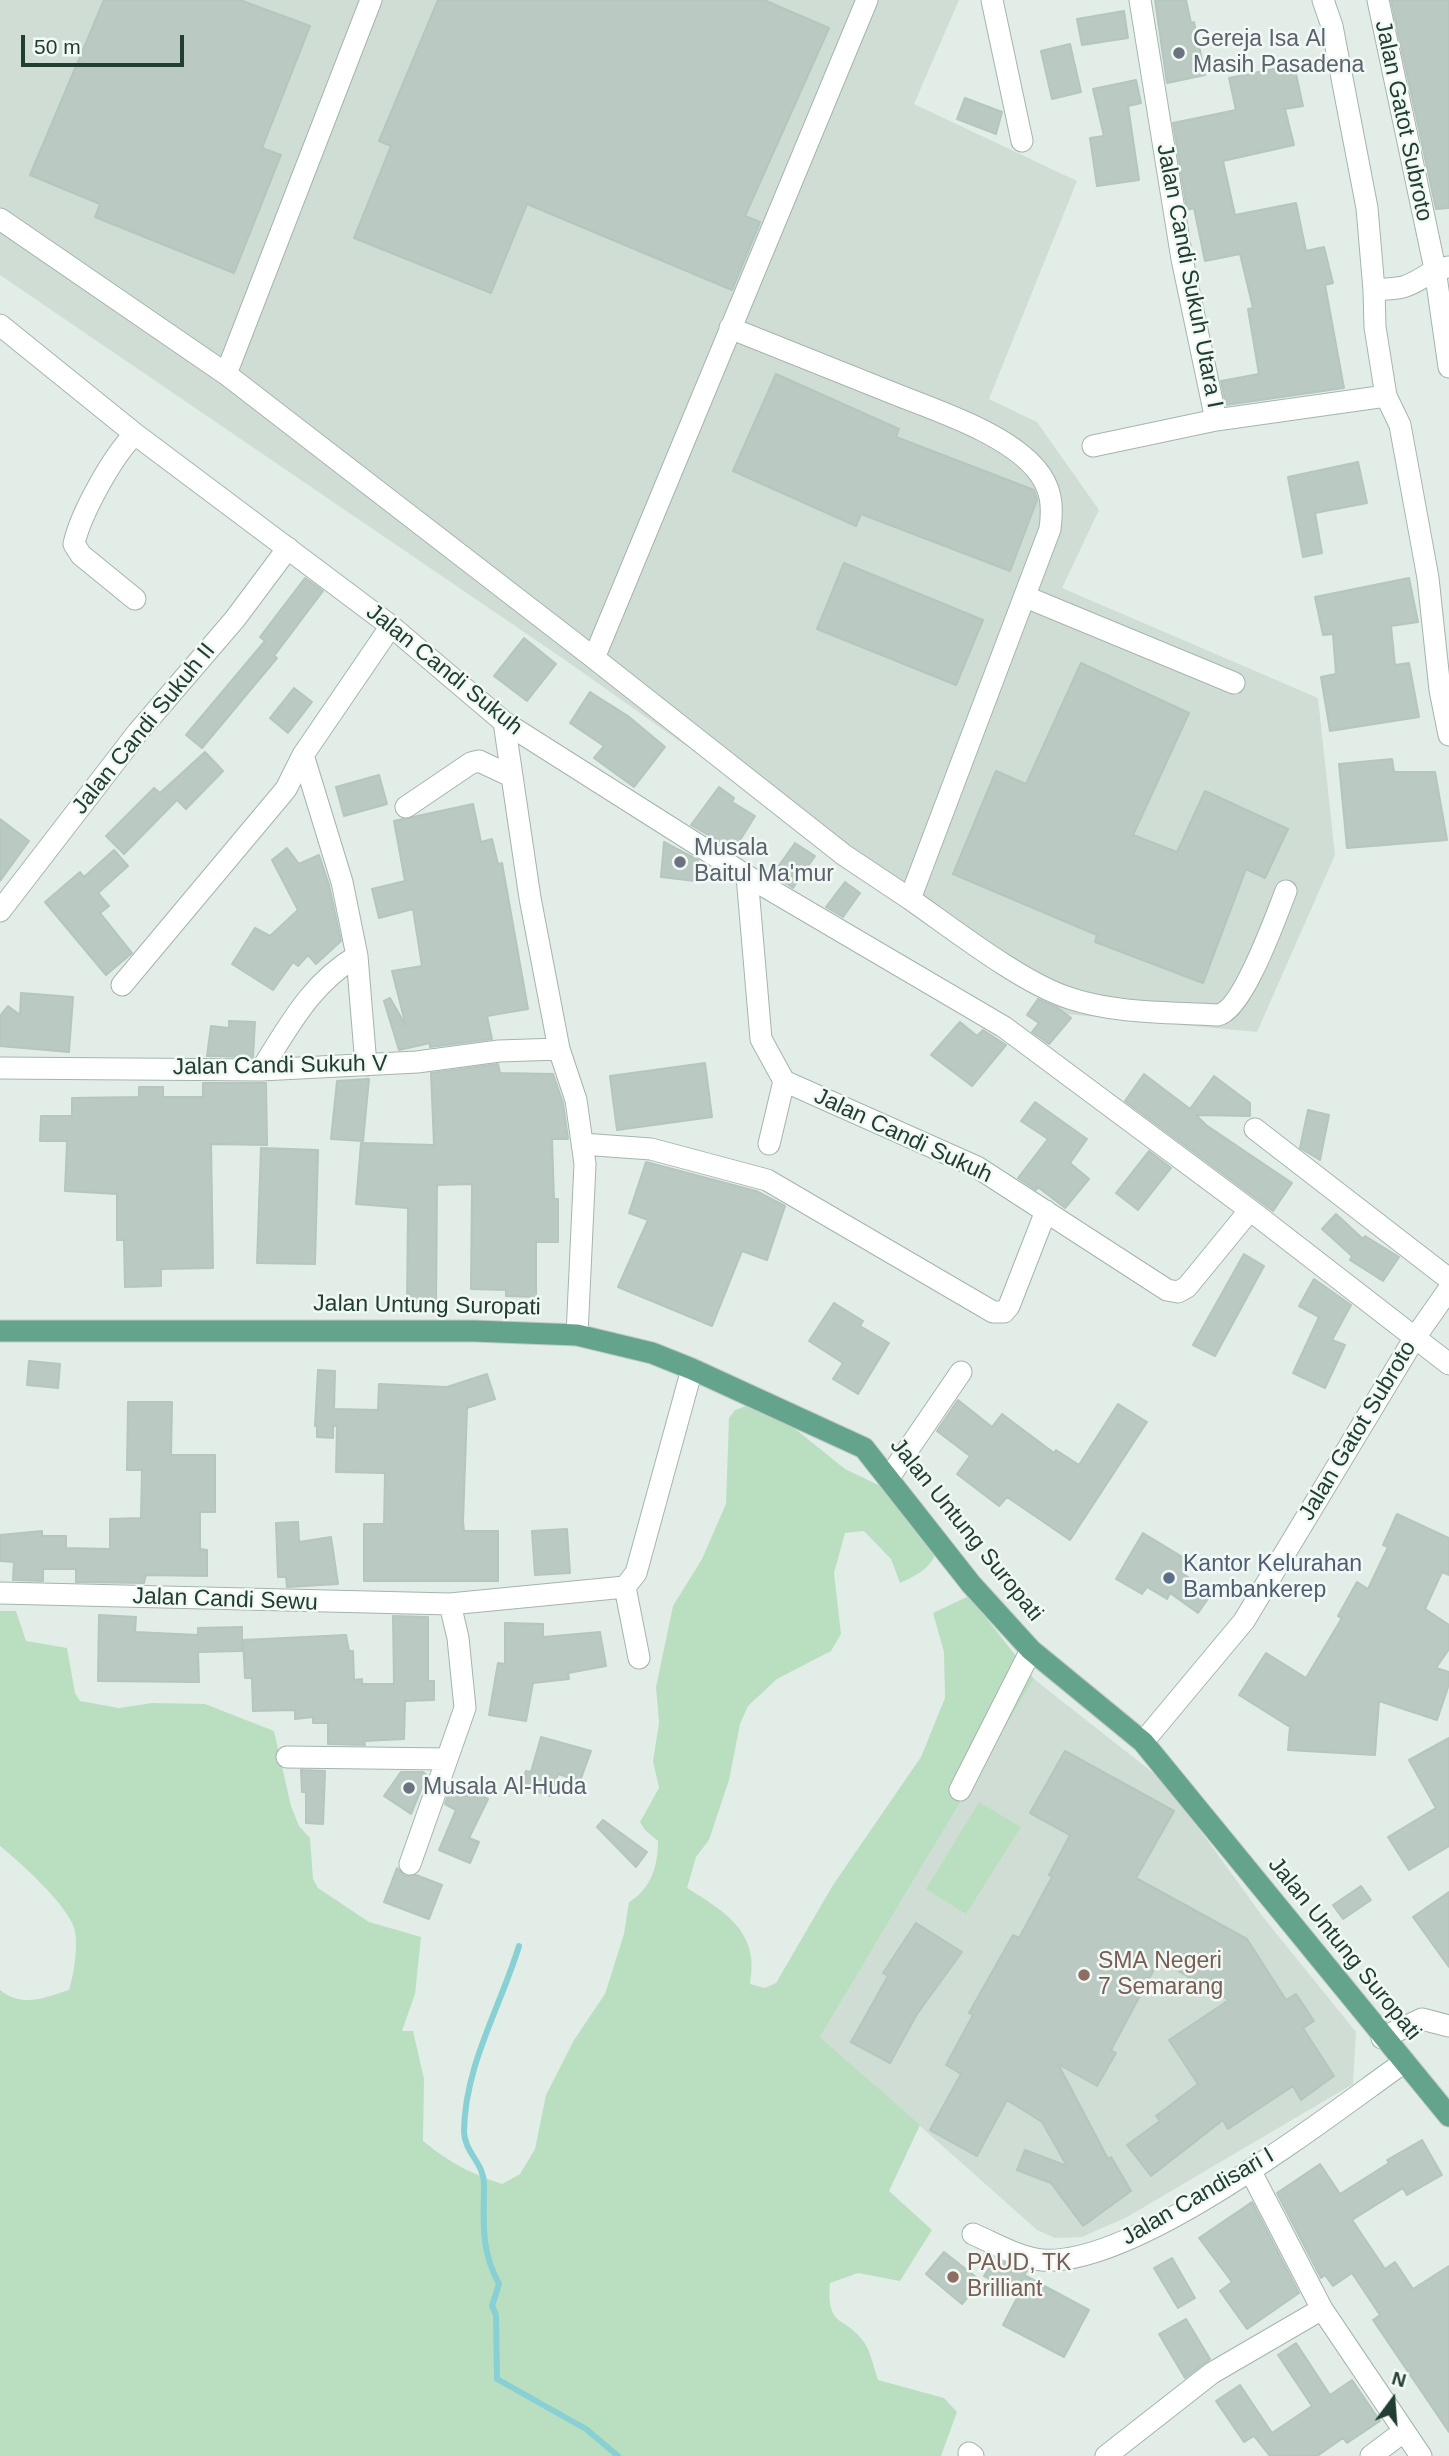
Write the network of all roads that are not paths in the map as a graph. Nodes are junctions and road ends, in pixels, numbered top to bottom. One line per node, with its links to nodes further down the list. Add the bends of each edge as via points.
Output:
1 (371, 0): 14 (street)
2 (867, 0): 12 (street)
3 (992, 0): 7 (street)
4 (1140, 0): 16 (street, Jalan Candi Sukuh Utara I, via 1182,259)
5 (1323, 0): 10 (street, via 1365,197)
6 (1378, 0): 9 (street, Jalan Gatot Subroto)
7 (1022, 141)
8 (0, 219): 14 (street)
9 (1442, 268): 10 (street, via 1402,287); 13 (street, Jalan Gatot Subroto)
10 (1374, 290): 15 (street)
11 (0, 325): 17 (street, Jalan Candi Sukuh)
12 (730, 328): 20 (street, via 953,418 1005,444 1036,468 1053,506 1050,529); 23 (street)
13 (1449, 367)
14 (226, 374): 23 (street)
15 (1386, 396): 16 (street, Jalan Candi Sukuh Utara I); 26 (street, via 1400,425)
16 (1216, 420): 18 (street)
17 (135, 434): 19 (street, Jalan Candi Sukuh); 21 (street, via 111,461 74,544)
18 (1093, 446)
19 (288, 548): 22 (street, Jalan Candi Sukuh); 33 (street, Jalan Candi Sukuh II)
20 (1026, 597): 24 (street); 32 (street)
21 (135, 599)
22 (391, 626): 25 (street, Jalan Candi Sukuh); 27 (street)
23 (594, 658): 32 (street, via 844,855)
24 (1234, 683)
25 (504, 722): 28 (street); 30 (street, Jalan Candi Sukuh)
26 (1448, 723)
27 (303, 755): 34 (street, via 342,882); 35 (street, via 286,789)
28 (510, 776): 29 (street, via 479,761); 36 (street)
29 (406, 807)
30 (747, 876): 40 (street, via 761,1039); 44 (street, Jalan Candi Sukuh, via 1004,1027)
31 (1286, 891): 32 (street, via 1248,978 1230,1009 1218,1015 1116,1009 1066,998)
32 (911, 899)
33 (0, 911)
34 (357, 956): 37 (street); 39 (street, via 334,970 309,995)
35 (122, 985)
36 (559, 1049): 37 (street, Jalan Candi Sukuh V); 42 (street, via 576,1100)
37 (366, 1065): 39 (street, Jalan Candi Sukuh V)
38 (0, 1068): 39 (street, Jalan Candi Sukuh V)
39 (261, 1070)
40 (783, 1081): 43 (street); 45 (street, Jalan Candi Sukuh, via 977,1167)
41 (1255, 1129): 46 (street)
42 (582, 1144): 45 (street, via 651,1149 767,1180 993,1312 1004,1312 1009,1306); 49 (street)
43 (769, 1144)
44 (1250, 1210): 45 (street, Jalan Candi Sukuh, via 1178,1292 1167,1290); 50 (street, Jalan Candi Sukuh)
45 (1046, 1211)
46 (1449, 1279)
47 (1449, 1289): 50 (street, Jalan Gatot Subroto)
48 (0, 1331): 49 (main road, Jalan Untung Suropati)
49 (577, 1335): 52 (main road, Jalan Untung Suropati, via 652,1353)
50 (1414, 1339): 51 (street, Jalan Candi Sukuh); 60 (street, Jalan Gatot Subroto, via 1244,1621)
51 (1449, 1364)
52 (692, 1369): 54 (main road, Jalan Untung Suropati, via 864,1448); 55 (street, via 636,1573)
53 (961, 1372): 54 (street)
54 (890, 1476): 58 (main road, Jalan Untung Suropati, via 971,1584)
55 (625, 1587): 57 (street, Jalan Candi Sewu); 59 (street)
56 (0, 1593): 57 (street, Jalan Candi Sewu)
57 (450, 1604): 62 (street, via 465,1709)
58 (1031, 1650): 60 (main road, Jalan Untung Suropati); 63 (street)
59 (639, 1658)
60 (1143, 1742): 66 (main road, Jalan Untung Suropati)
61 (287, 1757): 62 (street)
62 (447, 1759): 64 (street)
63 (960, 1790)
64 (410, 1864)
65 (1449, 2026): 66 (street, via 1422,2019)
66 (1382, 2038): 67 (main road, Jalan Untung Suropati)
67 (1402, 2063): 68 (main road, Jalan Untung Suropati); 69 (street, Jalan Candisari I)
68 (1449, 2116)
69 (1250, 2170): 70 (street, Jalan Candisari I, via 1113,2247 1078,2256 1042,2260); 71 (street)
70 (973, 2234)
71 (1322, 2309): 72 (street); 73 (street, via 1212,2373)
72 (1403, 2432): 74 (street); 75 (street)
73 (1106, 2456)
74 (1371, 2456)
75 (1421, 2456)

